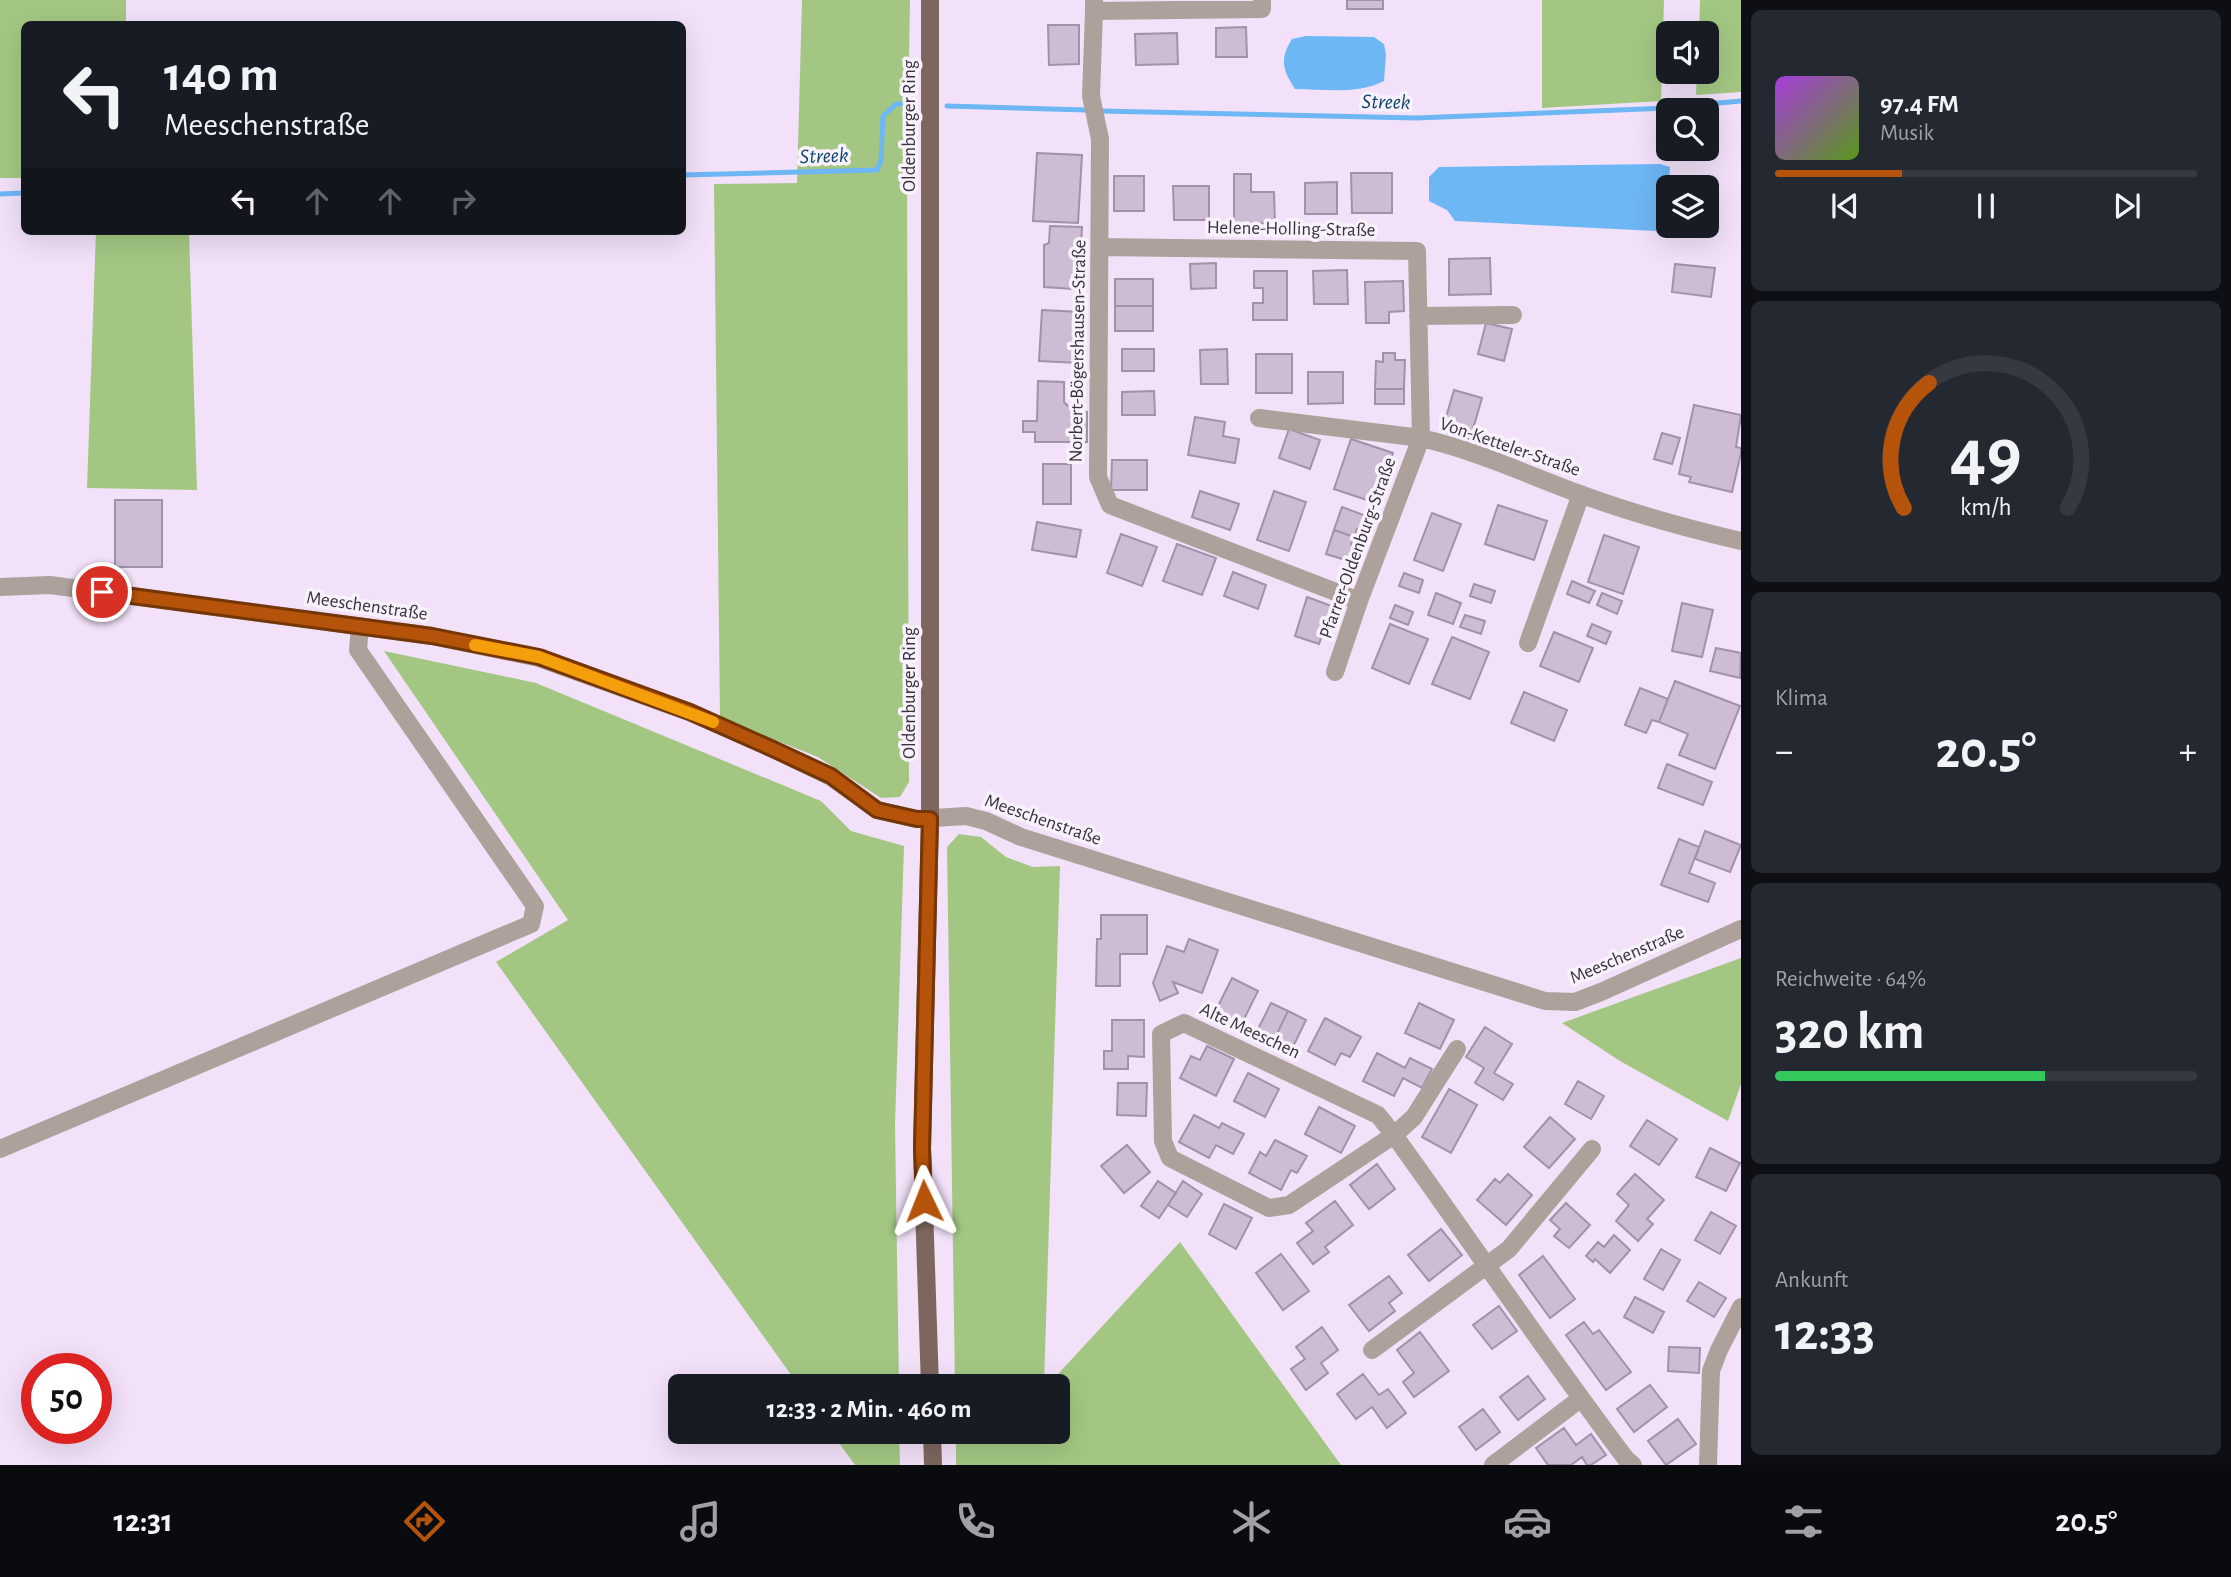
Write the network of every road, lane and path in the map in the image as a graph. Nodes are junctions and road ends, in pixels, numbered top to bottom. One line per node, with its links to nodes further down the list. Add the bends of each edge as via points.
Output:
1 (930, 0): 16 (main road, Oldenburger Ring)
2 (1262, 0): 3 (street, via 1262,9)
3 (1094, 5): 4 (street, Norbert-Bögershausen-Straße, via 1091,96 1101,139)
4 (1100, 247): 6 (street, Helene-Holling-Straße, via 1417,251); 12 (street, Norbert-Bögershausen-Straße, via 1098,477 1110,505)
5 (1513, 315): 6 (street)
6 (1418, 316): 8 (street, Helene-Holling-Straße)
7 (1259, 418): 8 (street, Von-Ketteler-Straße)
8 (1421, 438): 9 (street, Von-Ketteler-Straße); 12 (street, Pfarrer-Oldenburg-Straße)
9 (1581, 494): 10 (street, Von-Ketteler-Straße, via 1663,522); 14 (street)
10 (1741, 541)
11 (0, 587): 13 (street, Meeschenstraße, via 50,585)
12 (1359, 601): 15 (street, Pfarrer-Oldenburg-Straße)
13 (360, 626): 16 (street, Meeschenstraße, via 539,657 690,712 773,749 831,776 877,810); 20 (street, via 358,650 535,906 531,924)
14 (1528, 643)
15 (1335, 672)
16 (930, 819): 17 (street, Meeschenstraße, via 966,816 986,821 1034,842 1545,1001 1575,1002); 25 (main road, Oldenburger Ring, via 922,1148)
17 (1741, 929)
18 (1457, 1049): 19 (street, via 1414,1117)
19 (1394, 1135): 19 (street, Alte Meeschen, via 1378,1115 1184,1023 1161,1034 1163,1141 1170,1158 1269,1208 1289,1206); 22 (street, Alte Meeschen)
20 (0, 1149)
21 (1592, 1149): 22 (street, via 1509,1249)
22 (1488, 1266): 24 (street); 26 (street, Alte Meeschen)
23 (1741, 1307): 31 (street, via 1710,1371)
24 (1373, 1350)
25 (930, 1374)
26 (1580, 1399): 29 (street); 30 (street, Alte Meeschen)
27 (932, 1444): 28 (main road)
28 (933, 1465)
29 (1493, 1465)
30 (1633, 1465)
31 (1708, 1465)

